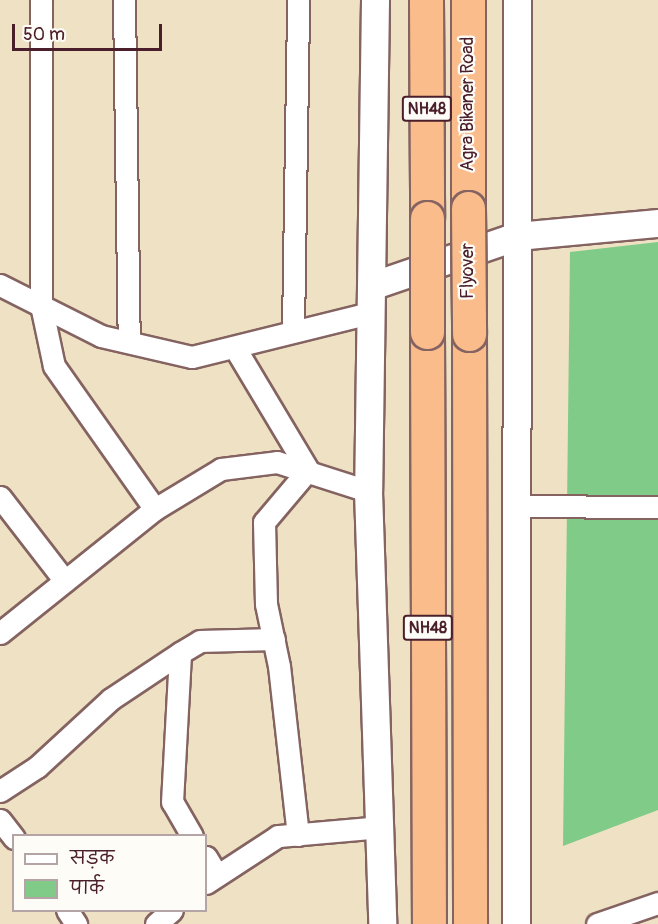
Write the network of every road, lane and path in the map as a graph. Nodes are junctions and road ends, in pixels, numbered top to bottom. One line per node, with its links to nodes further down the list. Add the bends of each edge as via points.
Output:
1 (41, 0): 13 (street)
2 (124, 0): 16 (street)
3 (298, 0): 15 (street)
4 (375, 0): 12 (street)
5 (426, 0): 40 (highway, NH48, bridge)
6 (468, 0): 8 (highway, Agra Bikaner Road / NH48)
7 (517, 0): 10 (street)
8 (468, 208): 41 (highway, Flyover / NH48, bridge)
9 (658, 223): 10 (street)
10 (517, 236): 12 (street); 21 (street)
11 (0, 285): 13 (street)
12 (371, 286): 14 (street)
13 (41, 305): 16 (street, via 101,336); 23 (street, via 54,366)
14 (370, 313): 15 (street); 19 (street)
15 (293, 329): 17 (street)
16 (129, 341): 17 (street, via 192,357)
17 (235, 348): 18 (street)
18 (308, 470): 19 (street); 23 (street, via 277,462 221,470); 26 (street, via 264,522 266,604)
19 (368, 490): 30 (street)
20 (0, 497): 24 (street)
21 (513, 506): 22 (street); 42 (street)
22 (658, 507)
23 (155, 509): 24 (street)
24 (65, 581): 25 (street)
25 (0, 633)
26 (274, 639): 27 (street, via 200,641); 33 (street)
27 (180, 653): 28 (street, via 111,699 37,767); 31 (street, via 172,802)
28 (0, 791)
29 (0, 820): 32 (street)
30 (380, 827): 33 (street); 39 (street)
31 (191, 834)
32 (12, 835)
33 (298, 835): 35 (street, via 278,836)
34 (207, 861): 35 (street)
35 (211, 879)
36 (658, 903): 43 (street)
37 (170, 912): 38 (street)
38 (156, 924)
39 (381, 924)
40 (429, 924)
41 (470, 924)
42 (516, 924)
43 (597, 924)

